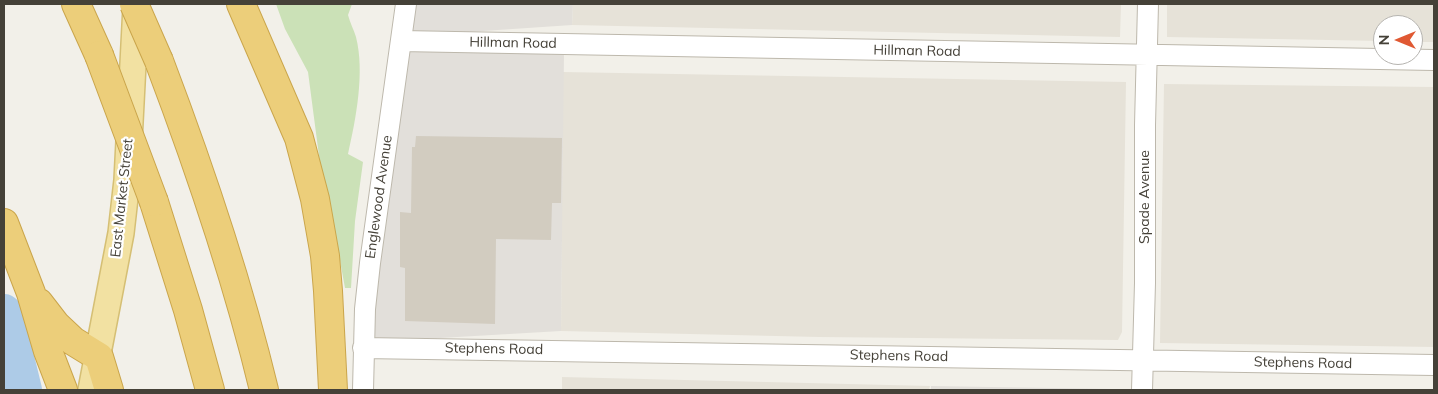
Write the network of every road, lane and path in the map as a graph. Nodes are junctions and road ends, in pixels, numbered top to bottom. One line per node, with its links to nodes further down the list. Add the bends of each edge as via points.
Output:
1 (76, 4): 18 (highway, bridge, via 154,202)
2 (135, 4): 12 (main road, East Market Street, via 127,180); 19 (highway, bridge, via 188,136 214,213)
3 (241, 4): 20 (highway, via 299,138 315,199 328,291)
4 (1148, 4): 7 (street, Spade Avenue)
5 (403, 6): 6 (street, Englewood Avenue)
6 (401, 41): 7 (street, Hillman Road); 11 (street, Englewood Avenue, via 370,263)
7 (1148, 53): 8 (street, Hillman Road); 13 (street, Spade Avenue)
8 (1434, 60)
9 (4, 223): 10 (highway)
10 (31, 293): 12 (highway, via 56,325 73,341); 15 (highway)
11 (363, 348): 13 (street, Stephens Road); 21 (street, Englewood Avenue)
12 (99, 357): 16 (main road, East Market Street); 17 (highway)
13 (1142, 360): 14 (street, Stephens Road); 22 (street, Spade Avenue)
14 (1434, 365)
15 (63, 390)
16 (91, 390)
17 (109, 390)
18 (210, 390)
19 (264, 390)
20 (333, 390)
21 (363, 390)
22 (1142, 390)

